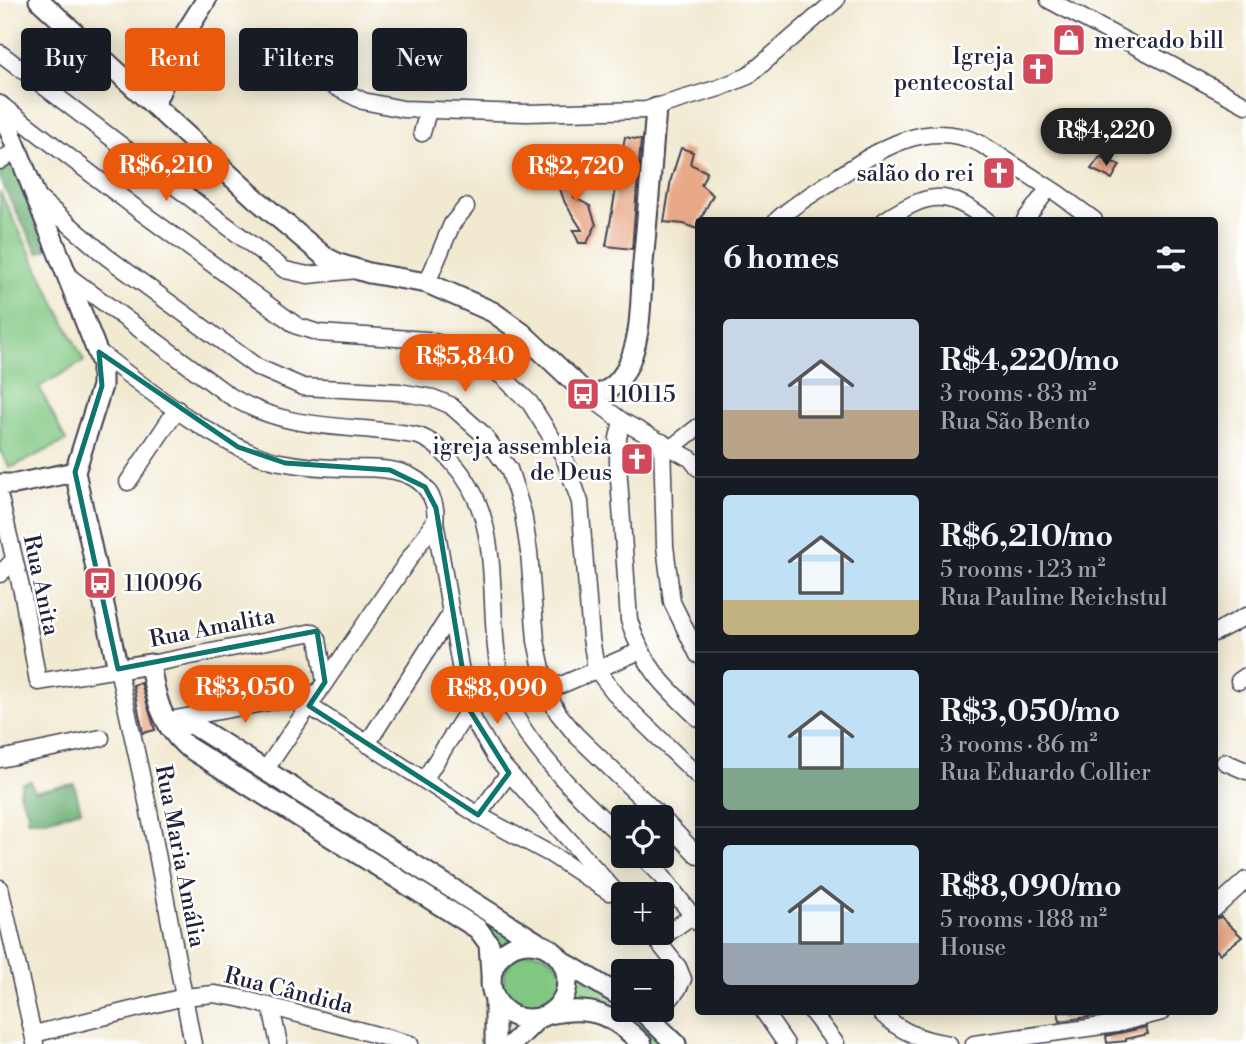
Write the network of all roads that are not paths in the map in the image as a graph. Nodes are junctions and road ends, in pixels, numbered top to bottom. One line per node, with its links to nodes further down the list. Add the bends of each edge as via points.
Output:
1 (39, 0): 8 (street)
2 (206, 0): 8 (street, via 186,32)
3 (836, 0): 10 (street, via 748,76)
4 (1049, 0): 9 (street)
5 (0, 53): 22 (street, via 285,270 308,275)
6 (343, 91): 11 (street, via 382,106)
7 (0, 105): 13 (street); 46 (street, via 297,326 319,333 439,343 471,353 517,389 556,441 580,502)
8 (154, 105): 22 (street, via 311,246)
9 (1246, 105)
10 (656, 108): 11 (street); 26 (street, via 636,341 625,372)
11 (428, 111): 12 (street)
12 (422, 133)
13 (8, 155): 15 (street)
14 (1049, 188): 17 (street, via 969,138 922,134 869,157); 20 (street); 21 (street)
15 (36, 196): 23 (street); 47 (street, via 107,257 257,367 303,387 425,396 450,405 468,420 503,458 519,496 528,542 538,658)
16 (466, 207): 24 (street, via 452,224)
17 (781, 217)
18 (891, 217): 19 (street, via 927,199 944,197)
19 (983, 217)
20 (1027, 217)
21 (1090, 217)
22 (357, 270): 24 (street)
23 (68, 276): 25 (street); 49 (street, via 252,409 299,424 419,436 434,443 469,481 485,521 499,676)
24 (427, 283): 26 (street, via 499,316)
25 (99, 352): 27 (street); 32 (street, via 102,386)
26 (597, 402): 28 (street)
27 (177, 409): 33 (street); 36 (street, via 234,445 274,460 390,470 412,477 433,501)
28 (622, 421): 30 (street); 43 (street, via 618,464 627,609)
29 (695, 429): 30 (street)
30 (666, 445): 31 (street); 42 (street, via 664,546 672,602)
31 (695, 460)
32 (75, 472): 34 (street); 45 (street, Rua Maria Amália)
33 (128, 482)
34 (0, 484)
35 (0, 498): 37 (street, Rua Anita)
36 (435, 521): 39 (street); 48 (street)
37 (14, 560): 38 (street); 45 (street, Rua Anita, via 38,682)
38 (0, 574)
39 (450, 615): 50 (street); 54 (street)
40 (1246, 616): 41 (street)
41 (1218, 631)
42 (695, 649)
43 (640, 651): 46 (street); 51 (street, via 656,676)
44 (150, 664): 45 (street, Rua Amalita); 48 (street, Rua Amalita, via 314,632 318,642); 52 (street, via 156,700)
45 (118, 669): 85 (street, Rua Maria Amália)
46 (596, 669): 47 (street); 60 (street, via 621,701)
47 (547, 692): 49 (street); 62 (street, via 576,735)
48 (317, 694): 52 (street); 54 (street); 57 (street)
49 (510, 707): 64 (street, via 542,754)
50 (469, 709): 59 (street); 61 (street)
51 (695, 715)
52 (168, 723): 57 (street, via 192,724); 82 (street, via 186,746 478,929 489,944)
53 (101, 738): 55 (street)
54 (368, 744): 61 (street)
55 (0, 759)
56 (1225, 762): 58 (street)
57 (266, 769): 77 (street)
58 (1246, 771)
59 (509, 773): 63 (street); 66 (street)
60 (695, 773)
61 (424, 779): 63 (street)
62 (648, 805)
63 (478, 815): 68 (street)
64 (611, 826)
65 (674, 831): 67 (street)
66 (564, 835): 68 (street); 72 (street)
67 (695, 853)
68 (552, 855): 73 (street)
69 (654, 868): 75 (street)
70 (1246, 880): 74 (street)
71 (0, 888): 94 (street)
72 (611, 888)
73 (611, 893)
74 (1218, 905)
75 (695, 919): 76 (street)
76 (674, 928)
77 (538, 943): 80 (street); 82 (street, via 507,949)
78 (660, 945): 79 (street)
79 (672, 959)
80 (562, 961): 83 (street); 92 (street, via 567,989 557,1007)
81 (674, 962): 84 (street, via 683,979)
82 (491, 974): 86 (street)
83 (611, 991)
84 (674, 992)
85 (184, 997): 87 (street, Rua Cândida, via 215,994); 94 (street, Rua Cândida); 95 (street, Rua Maria Amália)
86 (495, 999): 92 (street, via 513,1016); 98 (street)
87 (271, 1007): 96 (street); 97 (street, Rua Cândida)
88 (766, 1015): 102 (street)
89 (814, 1015): 103 (street)
90 (884, 1015): 104 (street, via 906,1032)
91 (1150, 1015): 105 (street)
92 (543, 1016): 99 (street); 100 (street, via 570,1009 590,1010 611,1018)
93 (654, 1022): 101 (street)
94 (35, 1039)
95 (193, 1044)
96 (279, 1044)
97 (410, 1044)
98 (495, 1044)
99 (512, 1044)
100 (642, 1044)
101 (676, 1044)
102 (786, 1044)
103 (836, 1044)
104 (949, 1044)
105 (974, 1044)

